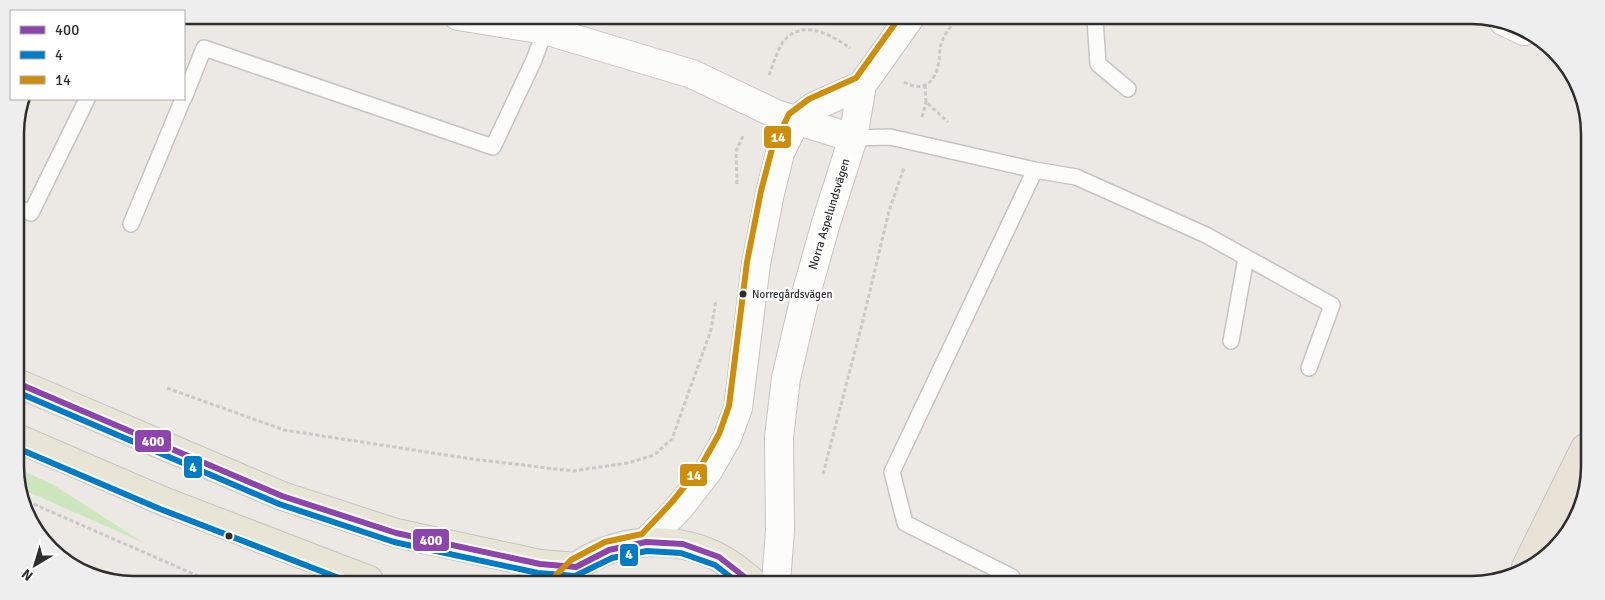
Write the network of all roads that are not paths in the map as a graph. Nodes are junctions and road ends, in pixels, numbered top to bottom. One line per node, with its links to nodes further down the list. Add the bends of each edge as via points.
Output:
1 (527, 24): 4 (street)
2 (905, 24): 5 (street, Norra Aspelundsvägen)
3 (1095, 24): 6 (lane, via 1098,64)
4 (562, 28): 7 (lane, via 534,60 493,147 204,48); 10 (street, via 692,74 776,114)
5 (862, 85): 10 (street, via 813,107); 11 (street, Norra Aspelundsvägen)
6 (1128, 90)
7 (185, 96)
8 (87, 100): 13 (lane, via 31,213)
9 (183, 100): 14 (lane)
10 (796, 120): 11 (street); 21 (street, via 780,153 770,193 750,306 738,408 727,438 708,472)
11 (853, 138): 12 (lane, via 890,137); 26 (street, Norra Aspelundsvägen, via 808,284 786,378 778,438 780,531)
12 (1035, 170): 15 (lane, via 1076,176 1206,235); 27 (lane, via 892,472 905,524)
13 (24, 210)
14 (131, 224)
15 (1246, 258): 16 (lane); 17 (lane, via 1332,305)
16 (1231, 341)
17 (1309, 368)
18 (24, 386): 23 (main road, via 282,496 396,533)
19 (24, 441): 24 (main road, via 172,504)
20 (1581, 454): 22 (highway)
21 (646, 542): 23 (main road, via 609,550); 25 (main road, via 684,544 719,557)
22 (1530, 558)
23 (569, 574)
24 (359, 576)
25 (744, 576)
26 (776, 576)
27 (1012, 576)

